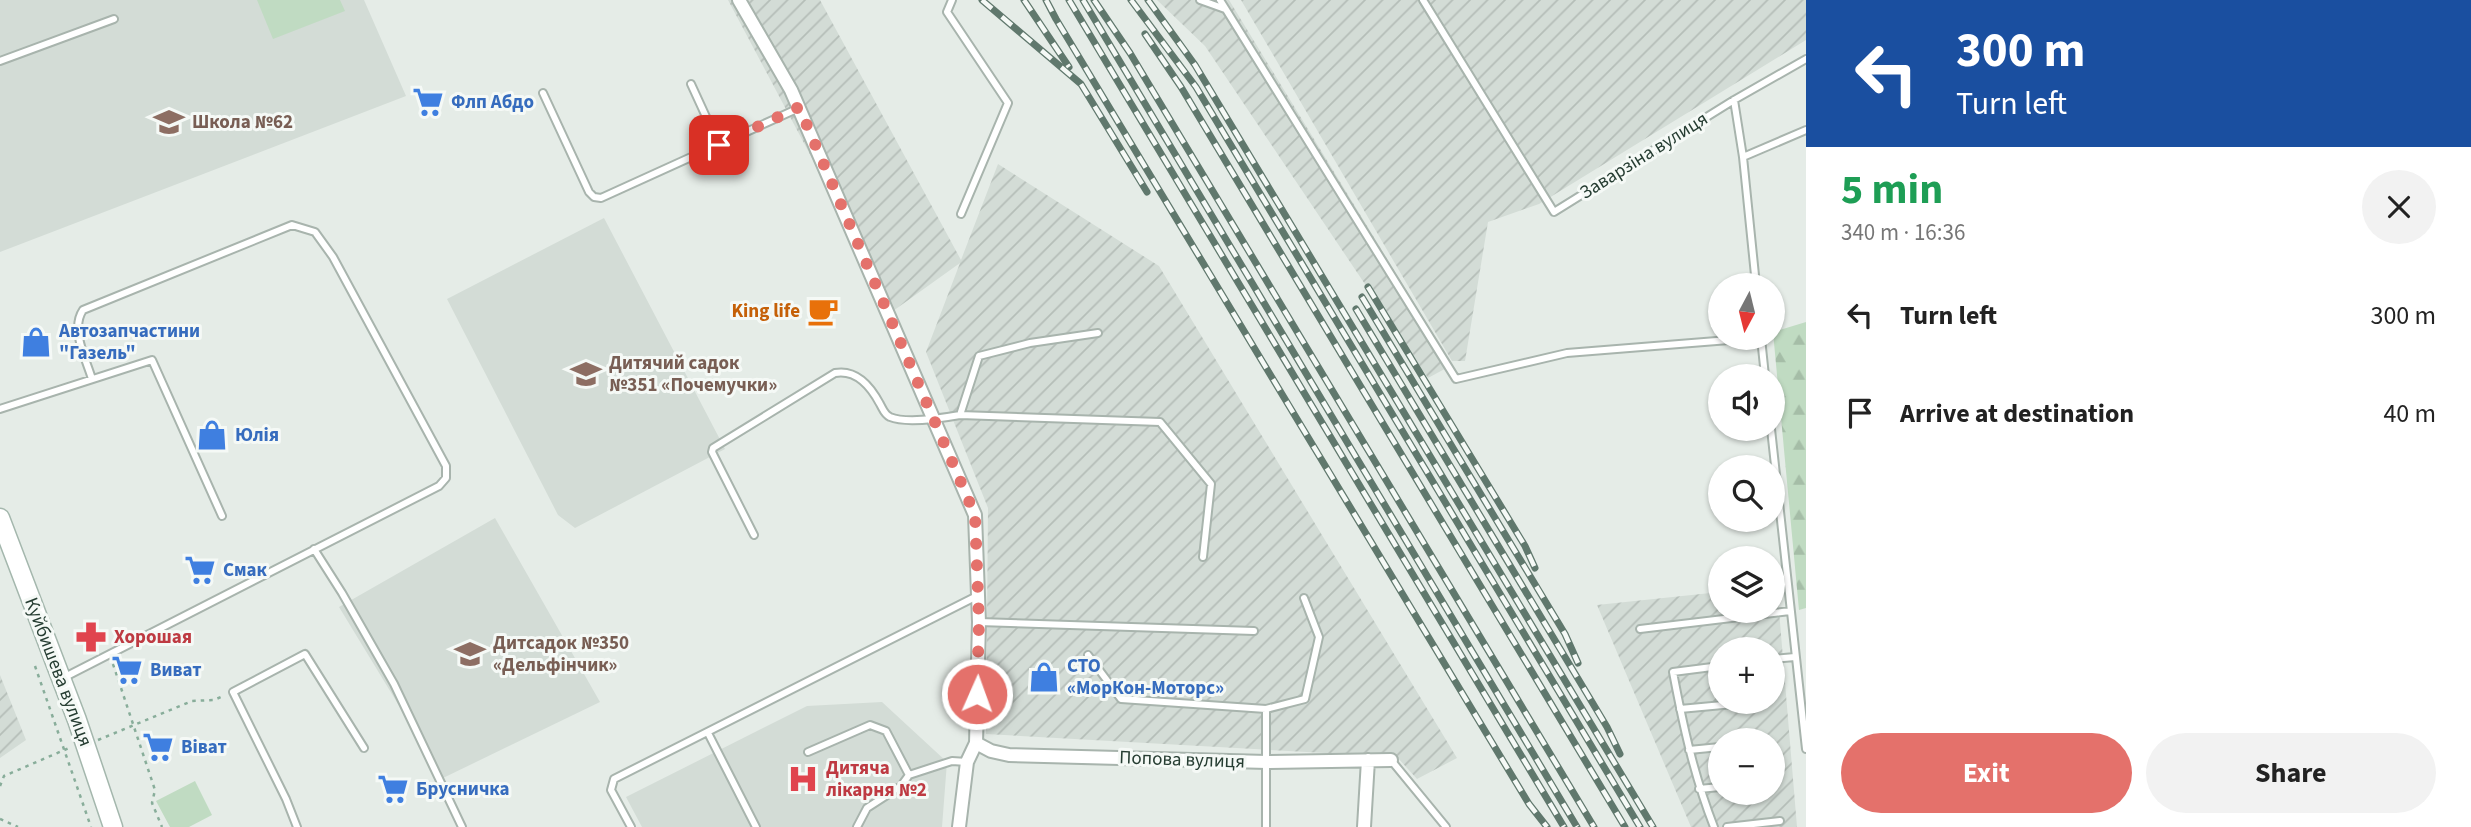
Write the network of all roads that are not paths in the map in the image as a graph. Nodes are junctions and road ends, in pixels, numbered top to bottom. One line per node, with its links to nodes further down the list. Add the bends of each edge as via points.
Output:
1 (739, 0): 13 (street)
2 (952, 0): 17 (lane, via 947,12 1008,103)
3 (1200, 0): 6 (lane)
4 (1220, 0): 6 (lane)
5 (1423, 0): 12 (lane, Заварзіна вулиця, via 1554,212)
6 (1225, 9): 20 (lane, via 1456,379 1567,353)
7 (114, 19): 9 (lane)
8 (1806, 59): 12 (lane, Заварзіна вулиця)
9 (0, 61)
10 (691, 83): 15 (lane)
11 (543, 93): 15 (lane, via 594,197 601,198)
12 (1734, 100): 16 (lane, Заварзіна вулиця)
13 (799, 107): 15 (lane); 24 (street)
14 (1806, 130): 16 (lane)
15 (719, 145)
16 (1743, 157): 18 (lane, Заварзіна вулиця)
17 (961, 214)
18 (1755, 273)
19 (1098, 333): 23 (lane, via 979,356)
20 (1708, 342)
21 (92, 379): 22 (lane); 26 (lane, via 152,360); 29 (lane, via 77,328 83,310 292,225 315,232 446,466 446,478 439,486)
22 (0, 409)
23 (960, 415): 24 (lane); 30 (lane, via 1160,422 1211,484)
24 (933, 419): 28 (lane, via 891,417 862,379 853,373 835,373 716,444 712,452); 31 (street, via 975,515)
25 (1772, 441): 33 (lane)
26 (222, 516)
27 (0, 518): 41 (main road, Куйбишева вулиця)
28 (754, 535)
29 (314, 549): 41 (lane); 62 (lane, via 394,684)
30 (1203, 557)
31 (978, 595): 34 (street); 45 (lane)
32 (1304, 597): 43 (lane, via 1319,637 1304,699)
33 (1790, 611): 35 (lane); 38 (lane)
34 (979, 622): 36 (lane); 46 (street)
35 (1640, 629)
36 (1254, 631)
37 (1088, 655): 43 (lane, via 1121,699)
38 (1795, 657): 39 (lane); 49 (lane)
39 (1785, 658)
40 (1708, 668): 44 (lane, via 1673,672)
41 (61, 679): 60 (main road, Куйбишева вулиця)
42 (1708, 706): 44 (lane)
43 (1266, 709): 55 (lane)
44 (1680, 709): 50 (lane)
45 (708, 733): 63 (lane, via 614,779 611,790); 64 (lane)
46 (976, 743): 54 (street); 55 (street, Попова вулиця, via 1009,755)
47 (364, 748): 61 (lane, via 305,654 233,692)
48 (1708, 748): 50 (lane)
49 (1806, 749)
50 (1689, 750): 58 (lane)
51 (808, 752): 56 (lane, via 870,725 886,731)
52 (1368, 760): 53 (street, Попова вулиця); 55 (street, Попова вулиця); 68 (street)
53 (1391, 760): 69 (lane)
54 (967, 762): 56 (lane, via 952,761); 66 (street)
55 (1267, 762): 67 (lane)
56 (908, 775): 65 (lane, via 901,786 867,808)
57 (1708, 788): 58 (lane)
58 (1699, 789): 70 (lane)
59 (1780, 821): 71 (lane)
60 (113, 827)
61 (297, 827)
62 (462, 827)
63 (631, 827)
64 (756, 827)
65 (857, 827)
66 (960, 827)
67 (1266, 827)
68 (1364, 827)
69 (1446, 827)
70 (1714, 827)
71 (1727, 827)

